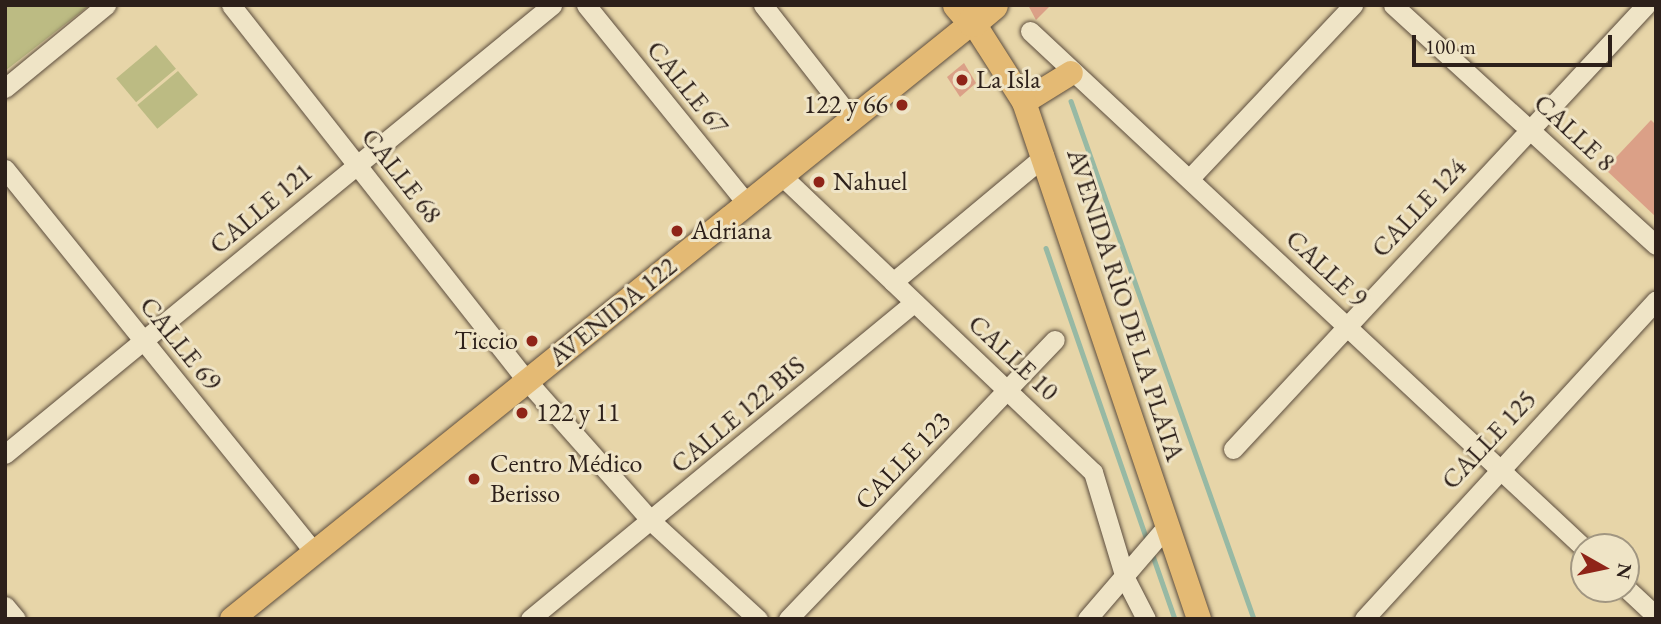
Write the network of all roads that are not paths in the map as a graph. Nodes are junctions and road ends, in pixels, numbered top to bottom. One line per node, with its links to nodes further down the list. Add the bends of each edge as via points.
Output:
1 (106, 5): 12 (street)
2 (231, 5): 17 (street, CALLE 68)
3 (552, 5): 17 (street, CALLE 121)
4 (586, 5): 21 (street, CALLE 67)
5 (763, 5): 14 (street)
6 (1353, 5): 20 (street)
7 (1393, 5): 15 (street, CALLE 8)
8 (1647, 5): 15 (street, CALLE 124)
9 (975, 11): 13 (main road, AVENIDA RÌO DE LA PLATA); 14 (main road, AVENIDA 122)
10 (1030, 31): 11 (street, CALLE 9)
11 (1071, 73): 13 (main road); 20 (street, CALLE 9)
12 (5, 88)
13 (1024, 102): 16 (main road, AVENIDA RÌO DE LA PLATA)
14 (852, 120): 19 (main road, AVENIDA 122)
15 (1530, 127): 22 (street, CALLE 8); 26 (street, CALLE 124)
16 (1044, 156): 23 (street); 35 (main road, AVENIDA RÌO DE LA PLATA)
17 (357, 162): 28 (street, CALLE 121); 29 (street, CALLE 68)
18 (5, 169): 28 (street, CALLE 69)
19 (782, 176): 21 (main road, AVENIDA 122); 23 (street, CALLE 10)
20 (1190, 178): 26 (street, CALLE 9)
21 (747, 204): 29 (main road, AVENIDA 122)
22 (1656, 245)
23 (893, 282): 25 (street, CALLE 10)
24 (1656, 300): 33 (street, CALLE 125)
25 (914, 302): 30 (street, CALLE 10); 34 (street, CALLE 122 BIS)
26 (1347, 324): 31 (street, CALLE 124); 33 (street, CALLE 9)
27 (1055, 340): 30 (street, CALLE 123)
28 (145, 343): 32 (street, CALLE 121); 37 (street, CALLE 69)
29 (527, 381): 34 (street, CALLE 68); 37 (main road, AVENIDA 122)
30 (1008, 388): 38 (street, CALLE 10, via 1093,472); 46 (street, CALLE 123)
31 (1233, 449)
32 (5, 454)
33 (1498, 467): 36 (street, CALLE 9); 50 (street, CALLE 125)
34 (652, 522): 44 (street, CALLE 122 BIS); 45 (street, CALLE 68)
35 (1161, 533): 38 (street); 49 (main road, AVENIDA RÌO DE LA PLATA)
36 (1570, 535)
37 (314, 552): 43 (main road, AVENIDA 122)
38 (1131, 571): 47 (street); 48 (street, CALLE 10)
39 (1640, 602): 41 (street)
40 (5, 606): 42 (street)
41 (1656, 617)
42 (16, 619)
43 (232, 619)
44 (530, 619)
45 (758, 619)
46 (788, 619)
47 (1087, 619)
48 (1146, 619)
49 (1199, 619)
50 (1364, 619)

